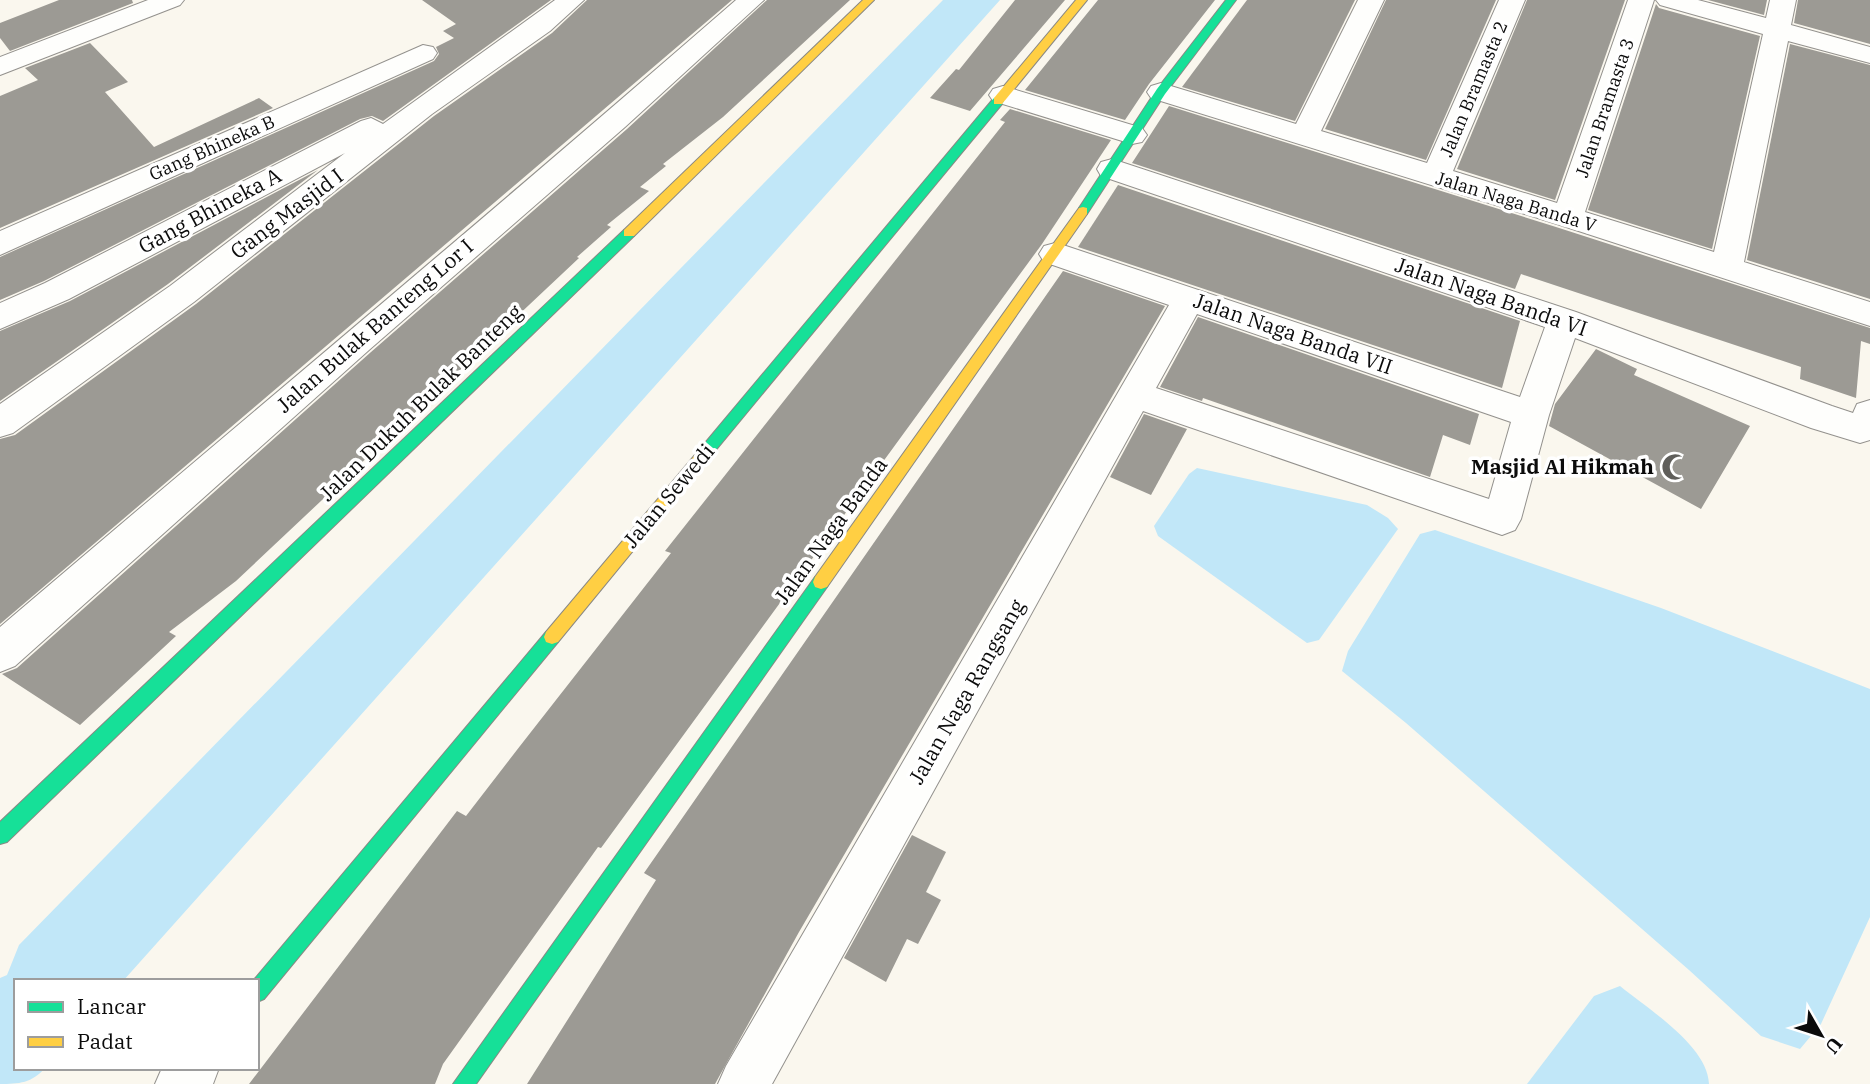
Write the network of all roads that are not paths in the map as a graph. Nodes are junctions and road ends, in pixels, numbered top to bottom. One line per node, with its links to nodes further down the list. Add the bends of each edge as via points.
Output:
1 (171, 0): 15 (street)
2 (571, 0): 18 (street, Gang Masjid I)
3 (751, 0): 35 (street, Jalan Bulak Banteng Lor I)
4 (869, 0): 36 (street, Jalan Dukuh Bulak Banteng)
5 (1082, 0): 17 (street, Jalan Sewedi)
6 (1231, 0): 16 (street, Jalan Naga Banda)
7 (1371, 0): 20 (street)
8 (1512, 0): 22 (street, Jalan Bramasta 2)
9 (1641, 0): 23 (street, Jalan Bramasta 3)
10 (1669, 0): 12 (street)
11 (1783, 0): 12 (street)
12 (1776, 29): 14 (street); 26 (street)
13 (423, 52): 24 (street, Gang Bhineka B)
14 (1870, 55)
15 (0, 68)
16 (1161, 92): 19 (street, Jalan Naga Banda); 20 (street, Jalan Naga Banda V)
17 (1003, 96): 19 (street); 37 (street, Jalan Sewedi)
18 (422, 108): 29 (street, Gang Bhineka A, via 378,124); 34 (street, Gang Masjid I, via 182,294)
19 (1132, 135): 21 (street, Jalan Naga Banda)
20 (1304, 136): 22 (street, Jalan Naga Banda V)
21 (1112, 169): 25 (street, Jalan Naga Banda); 30 (street, Jalan Naga Banda VI)
22 (1436, 177): 23 (street, Jalan Naga Banda V)
23 (1568, 217): 26 (street, Jalan Naga Banda V)
24 (0, 244)
25 (1055, 254): 27 (street, Jalan Naga Banda VII); 40 (street, Jalan Naga Banda)
26 (1727, 268): 28 (street, Jalan Naga Banda V)
27 (1189, 299): 31 (street, Jalan Naga Rangsang); 32 (street, Jalan Naga Banda VII)
28 (1870, 313)
29 (0, 317)
30 (1564, 321): 32 (street); 33 (street, Jalan Naga Banda VI, via 1824,418 1860,429)
31 (1136, 395): 32 (street, via 1502,519); 41 (street, Jalan Naga Rangsang)
32 (1531, 415)
33 (1870, 420)
34 (0, 423)
35 (0, 653)
36 (0, 835)
37 (259, 990)
38 (192, 1070): 39 (street)
39 (181, 1084)
40 (463, 1084)
41 (744, 1084)

